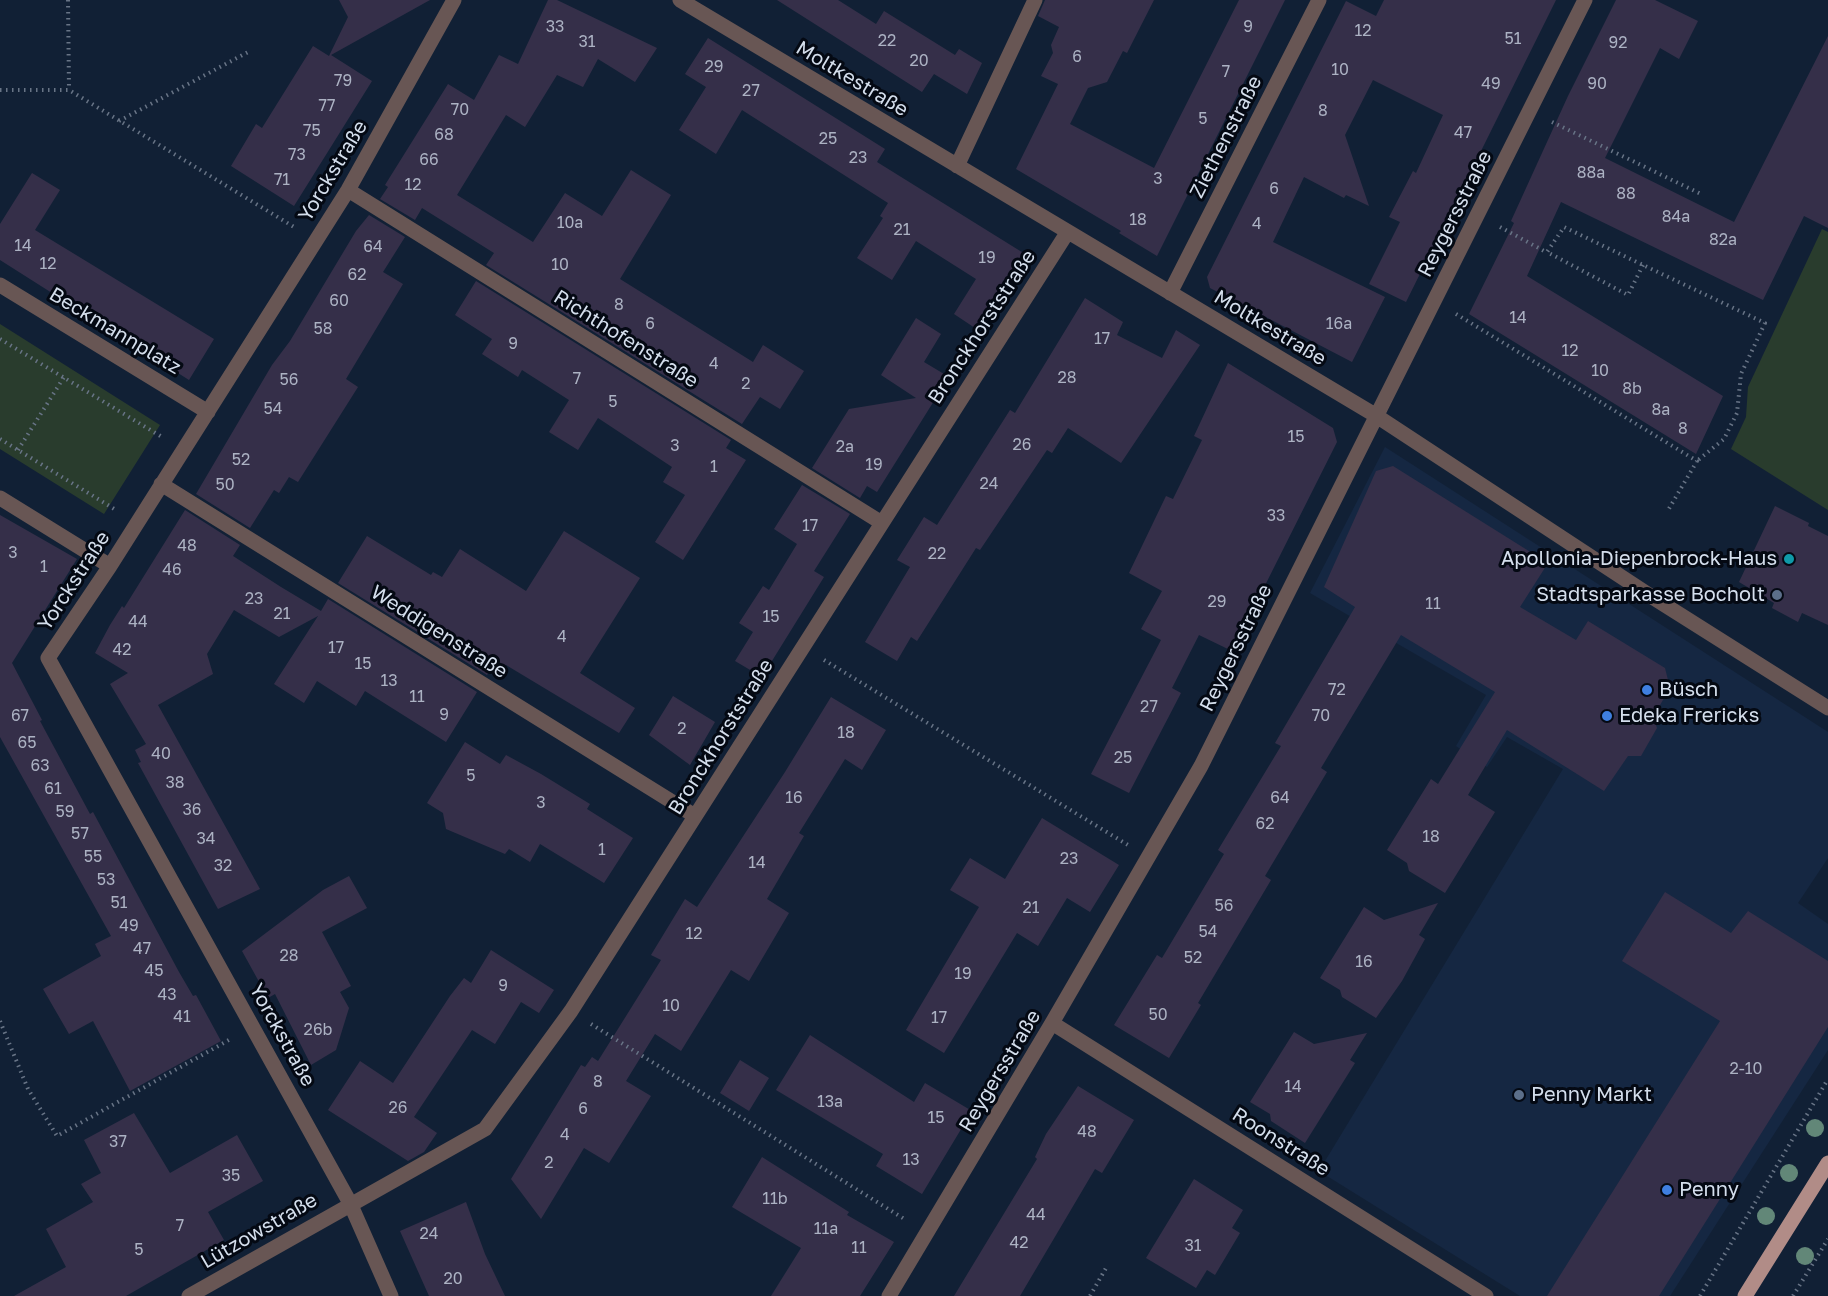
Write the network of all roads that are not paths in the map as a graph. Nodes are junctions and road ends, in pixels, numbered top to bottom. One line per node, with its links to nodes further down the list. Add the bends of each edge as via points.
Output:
1 (454, 0): 7 (street, Yorckstraße)
2 (680, 0): 6 (street, Moltkestraße)
3 (1035, 0): 6 (street)
4 (1319, 0): 10 (street, Ziethenstraße)
5 (1585, 0): 12 (street, Reygersstraße)
6 (957, 166): 8 (street, Moltkestraße)
7 (348, 190): 11 (street, Yorckstraße); 15 (street, Richthofenstraße)
8 (1067, 233): 10 (street, Moltkestraße); 15 (street, Bronckhorststraße)
9 (0, 285): 11 (street, Beckmannplatz)
10 (1170, 293): 12 (street, Moltkestraße)
11 (208, 412): 13 (street, Yorckstraße)
12 (1375, 416): 17 (street, Moltkestraße); 19 (street, Reygersstraße, via 1206,755)
13 (161, 484): 16 (street, Yorckstraße); 18 (street, Weddigenstraße)
14 (0, 498): 16 (street)
15 (882, 523): 18 (street, Bronckhorststraße)
16 (110, 566): 21 (street, Yorckstraße, via 48,658)
17 (1828, 708)
18 (695, 816): 21 (street, Bronckhorststraße, via 571,1011 485,1130)
19 (1052, 1023): 24 (street, Reygersstraße); 25 (street, Roonstraße)
20 (1828, 1163): 26 (main road)
21 (350, 1203): 22 (street, Lützowstraße); 23 (street, Yorckstraße)
22 (189, 1296)
23 (391, 1296)
24 (889, 1296)
25 (1486, 1296)
26 (1744, 1296)

